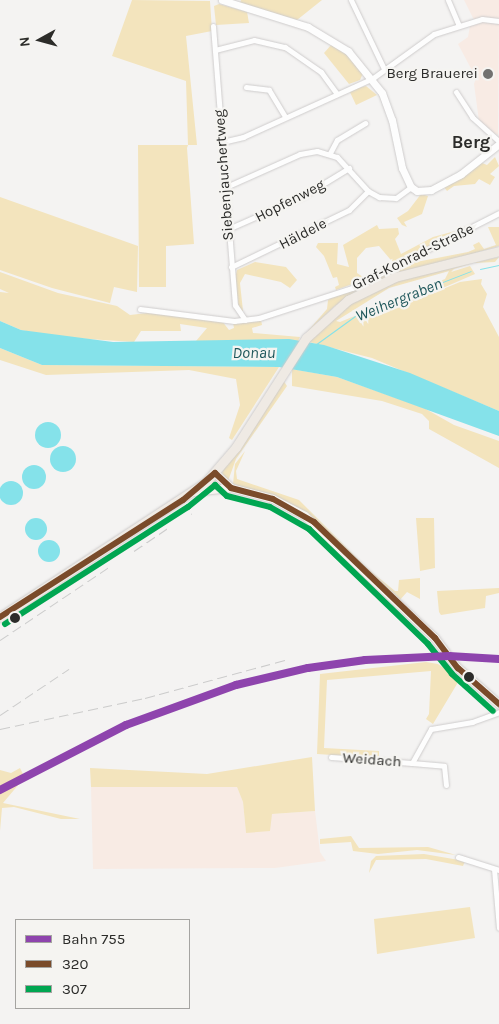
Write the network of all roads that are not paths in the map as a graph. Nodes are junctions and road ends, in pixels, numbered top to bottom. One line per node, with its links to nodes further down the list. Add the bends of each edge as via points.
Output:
1 (222, 0): 9 (street, via 287,19 327,35 348,51)
2 (351, 0): 8 (street)
3 (448, 0): 6 (street)
4 (499, 21): 6 (street, via 482,19)
5 (213, 26): 7 (street, Siebenjauchertweg)
6 (459, 26): 8 (street, via 434,34)
7 (215, 50): 12 (street, via 254,40 285,47 321,72); 15 (street, Siebenjauchertweg)
8 (384, 70): 9 (street)
9 (373, 78): 12 (street); 20 (street, via 388,108 402,168)
10 (246, 87): 13 (street, via 269,90)
11 (456, 92): 16 (street, via 472,117)
12 (336, 93): 13 (street)
13 (285, 117): 15 (street, via 243,137)
14 (365, 123): 17 (street, via 335,142)
15 (222, 142): 19 (street, Siebenjauchertweg)
16 (499, 142): 20 (street, via 476,165 431,190 424,192)
17 (330, 154): 18 (street); 19 (street, via 317,151 300,154)
18 (349, 168): 21 (street); 23 (street, Hopfenweg, via 302,196 236,228)
19 (226, 187): 23 (street, Siebenjauchertweg)
20 (411, 187): 21 (street, via 400,196 389,199)
21 (368, 192): 25 (street, Häldele, via 349,210)
22 (499, 212): 27 (street, Graf-Konrad-Straße, via 392,269 325,297)
23 (228, 228): 25 (street, Siebenjauchertweg)
24 (497, 252): 28 (main road, via 395,277 365,290 330,314 306,338)
25 (231, 267): 27 (street, Siebenjauchertweg, via 235,305)
26 (140, 309): 27 (street)
27 (245, 320)
28 (214, 474): 29 (main road); 30 (main road); 31 (main road)
29 (221, 488): 30 (main road); 31 (main road)
30 (231, 488): 33 (main road, via 279,501 314,522 435,638 458,668)
31 (194, 492): 32 (main road)
32 (0, 617)
33 (499, 704)
34 (499, 712): 36 (street, Weidach, via 472,722 431,729)
35 (331, 756): 36 (street, Weidach)
36 (412, 763): 37 (street, Weidach, via 444,766)
37 (446, 785)
38 (458, 857): 39 (street)
39 (497, 870): 40 (street)
40 (499, 928)

